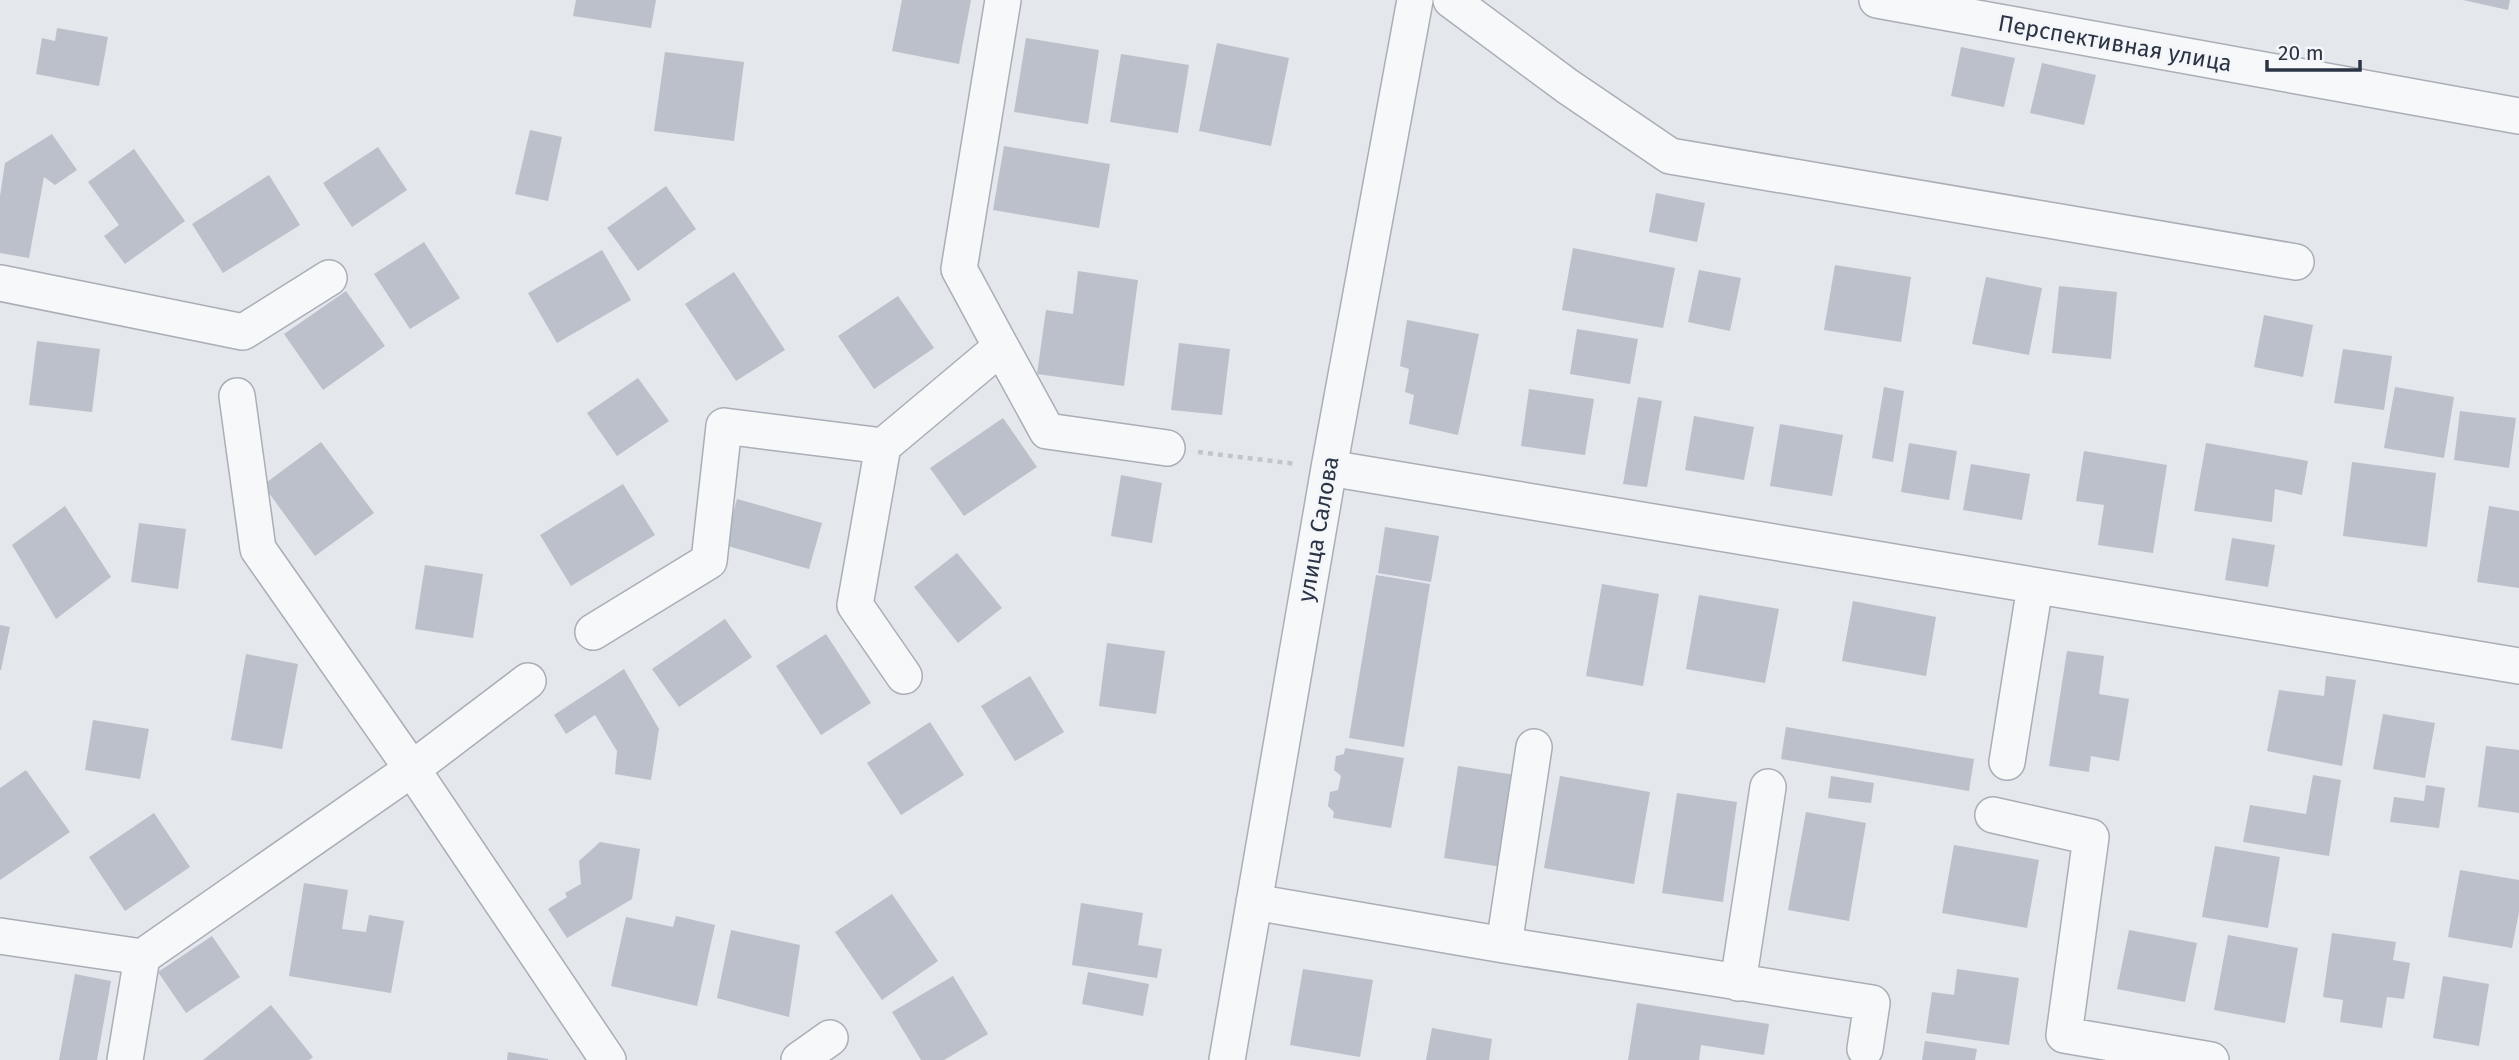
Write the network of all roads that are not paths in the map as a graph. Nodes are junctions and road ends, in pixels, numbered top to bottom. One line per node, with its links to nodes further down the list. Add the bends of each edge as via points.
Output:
1 (1003, 0): 9 (street, via 959,269)
2 (1415, 0): 13 (street, улица Салова)
3 (1451, 0): 6 (street, via 1670,156)
4 (1877, 0): 5 (street, Перспективная улица)
5 (2519, 116)
6 (2296, 261)
7 (329, 278): 8 (street, via 243,332)
8 (0, 283)
9 (1002, 347): 11 (street); 12 (street, via 1047,431)
10 (237, 396): 21 (street, via 258,549)
11 (883, 446): 15 (street, via 724,426 709,561); 17 (street, via 855,605)
12 (1167, 448)
13 (1329, 468): 14 (street); 24 (street, улица Салова)
14 (2035, 586): 16 (street); 20 (street)
15 (593, 632)
16 (2519, 666)
17 (904, 676)
18 (527, 681): 21 (street)
19 (1534, 747): 26 (street)
20 (2007, 762)
21 (412, 769): 27 (street); 33 (street)
22 (1768, 787): 28 (street)
23 (1993, 815): 30 (street, via 2091,837)
24 (1254, 902): 26 (street); 35 (street, улица Салова)
25 (0, 936): 27 (street)
26 (1504, 945): 28 (street)
27 (142, 957): 32 (street)
28 (1738, 983): 31 (street, via 1872,1003)
29 (830, 1038): 34 (street)
30 (2062, 1048): 36 (street)
31 (1865, 1049)
32 (125, 1060)
33 (608, 1060)
34 (799, 1060)
35 (1227, 1060)
36 (2211, 1060)

